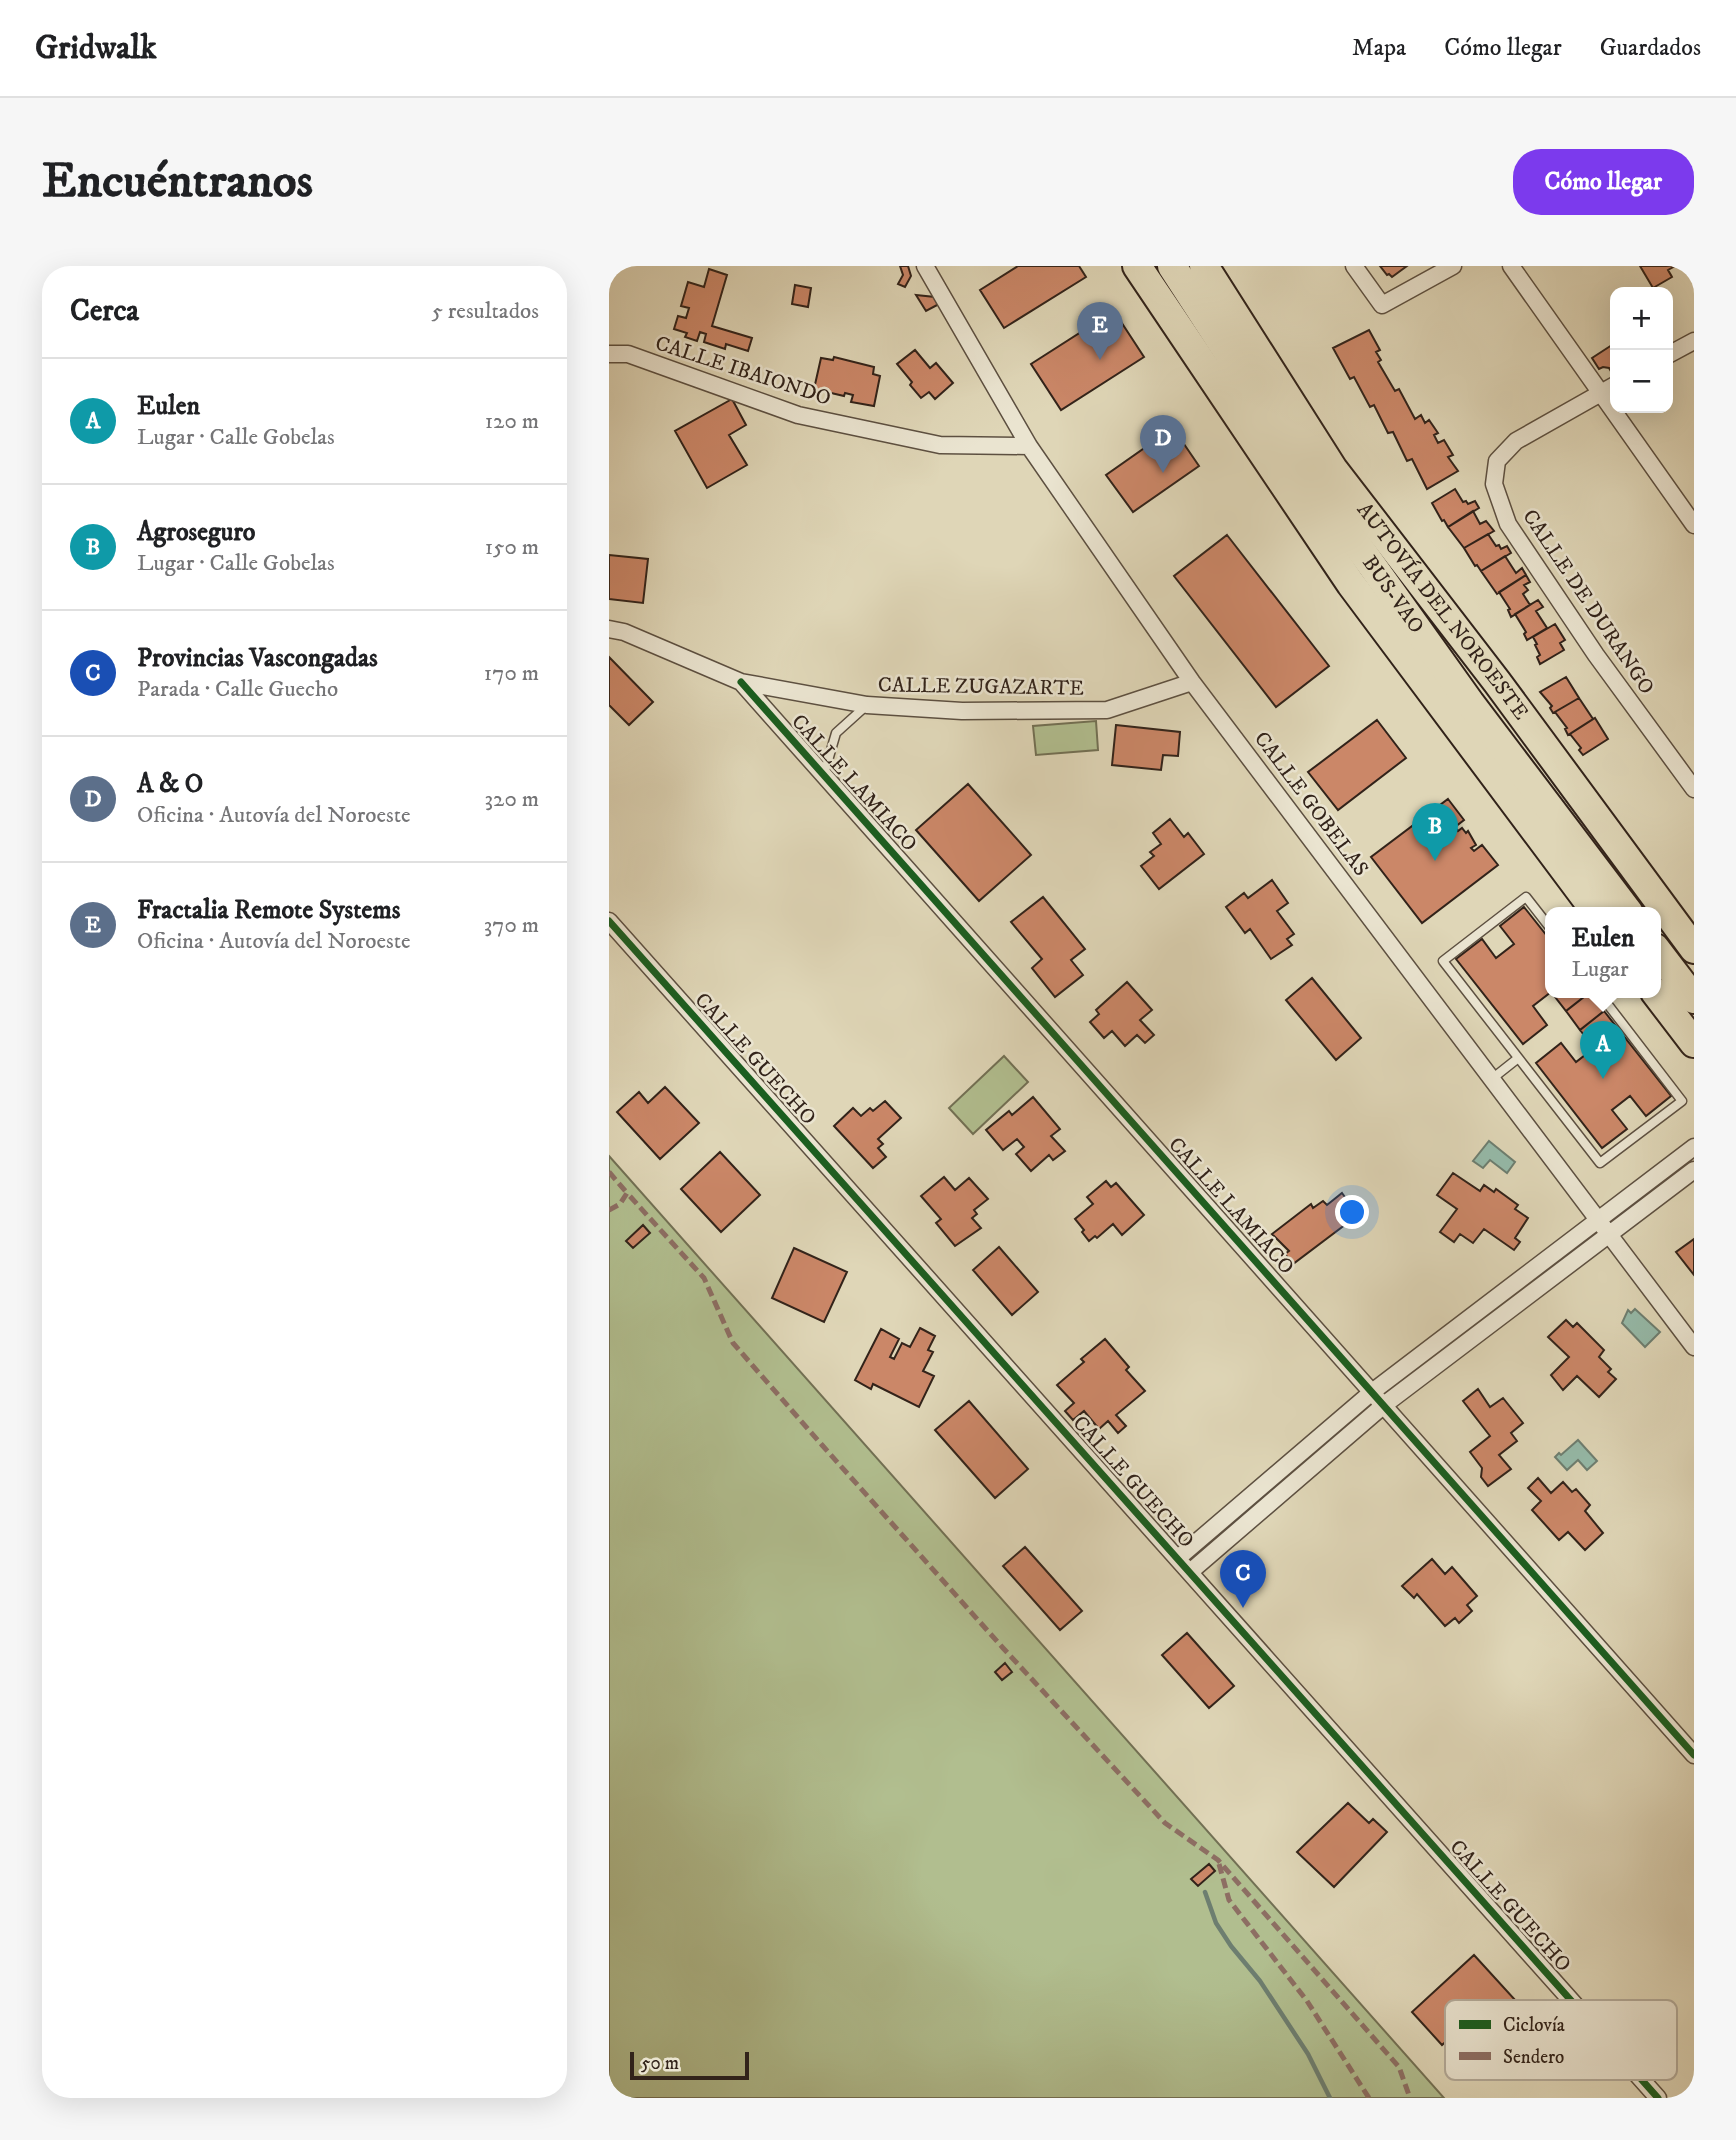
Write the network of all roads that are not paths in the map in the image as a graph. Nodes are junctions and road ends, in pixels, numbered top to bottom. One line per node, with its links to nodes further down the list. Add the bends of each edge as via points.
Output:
1 (925, 266): 13 (street, CALLE GOBELAS)
2 (1137, 266): 21 (highway, via 1351,584)
3 (1172, 266): 22 (highway, BUS-VAO, via 1311,480 1470,703)
4 (1204, 266): 25 (highway, AUTOVÍA DEL NOROESTE, via 1333,469)
5 (1354, 266): 6 (street, via 1382,305)
6 (1453, 266)
7 (1511, 266): 12 (street)
8 (1694, 341): 9 (street)
9 (1673, 352)
10 (609, 354): 13 (street, CALLE IBAIONDO, via 628,354 798,415 940,446)
11 (1610, 388): 12 (street, CALLE DE DURANGO)
12 (1600, 393): 14 (street); 20 (street, CALLE DE DURANGO, via 1516,441 1497,461 1494,484 1508,524)
13 (1029, 446): 17 (street, CALLE GOBELAS)
14 (1694, 525)
15 (609, 629): 16 (street, CALLE ZUGAZARTE)
16 (741, 682): 18 (street, CALLE ZUGAZARTE); 19 (street, CALLE LAMIACO)
17 (1192, 682): 18 (street, CALLE ZUGAZARTE, via 1107,710 962,711); 32 (street, CALLE GOBELAS)
18 (867, 705): 19 (lane, via 836,733)
19 (824, 775): 38 (street, CALLE LAMIACO)
20 (1694, 789)
21 (1593, 907)
22 (1624, 907)
23 (609, 921): 40 (street, CALLE GUECHO)
24 (1545, 921): 31 (lane, via 1526,897 1443,961)
25 (1694, 949)
26 (1661, 956): 29 (highway)
27 (1603, 998): 31 (lane, via 1682,1101 1601,1163)
28 (1660, 998): 30 (highway)
29 (1694, 999)
30 (1694, 1043)
31 (1517, 1059): 32 (lane)
32 (1493, 1079): 35 (street, CALLE GOBELAS)
33 (1694, 1147): 35 (street)
34 (1694, 1170): 36 (street)
35 (1598, 1219): 36 (street, CALLE GOBELAS); 38 (street)
36 (1609, 1233): 37 (street, CALLE GOBELAS); 39 (street)
37 (1694, 1347)
38 (1372, 1392): 39 (street, CALLE LAMIACO); 40 (street)
39 (1384, 1405): 41 (street); 42 (street, CALLE LAMIACO)
40 (1178, 1558): 41 (street, CALLE GUECHO)
41 (1190, 1572): 43 (street, CALLE GUECHO)
42 (1694, 1755)
43 (1571, 2000)
44 (1642, 2080): 45 (street, CALLE GUECHO)
45 (1658, 2098)

